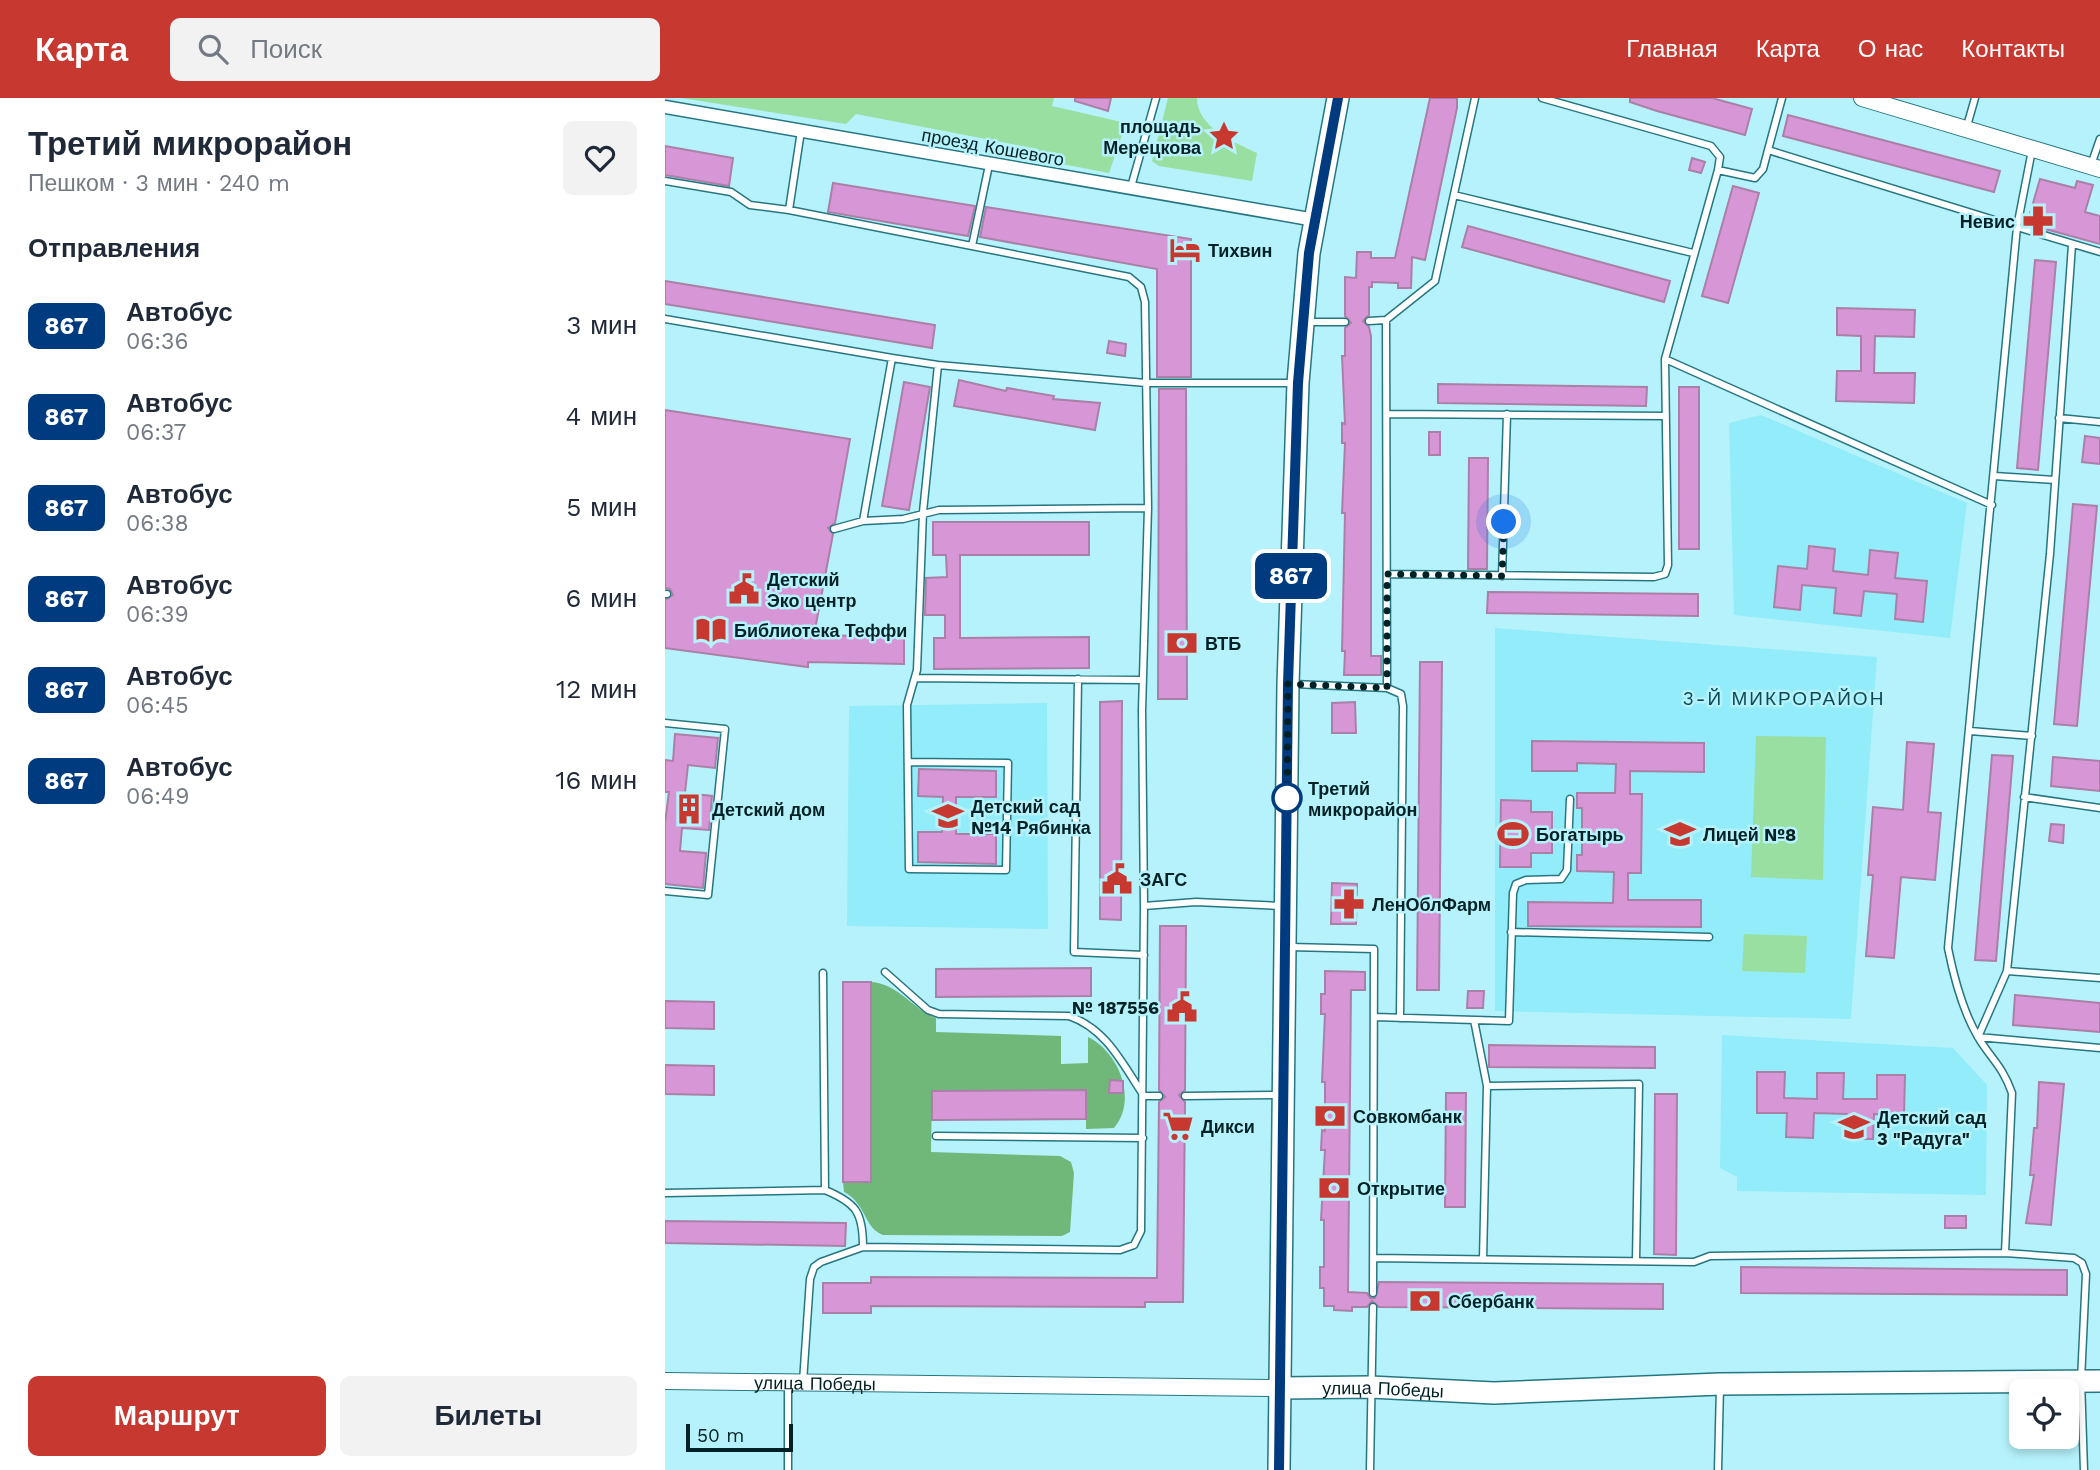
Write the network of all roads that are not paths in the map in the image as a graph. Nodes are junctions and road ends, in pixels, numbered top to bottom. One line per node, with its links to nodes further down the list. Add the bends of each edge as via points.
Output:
1 (1156, 98): 18 (lane)
2 (1338, 98): 21 (main road)
3 (1475, 98): 19 (lane)
4 (1542, 98): 16 (lane, via 1711,146 1720,157)
5 (1781, 98): 12 (lane)
6 (1861, 98): 10 (street)
7 (1975, 98): 10 (lane)
8 (665, 107): 9 (street, проезд Кошевого)
9 (802, 130): 14 (street, проезд Кошевого); 20 (lane)
10 (1966, 131): 13 (street)
11 (2100, 139): 15 (lane)
12 (1768, 150): 16 (lane, via 1755,178); 22 (lane)
13 (2032, 150): 15 (street); 22 (lane)
14 (989, 165): 18 (street, проезд Кошевого); 24 (lane)
15 (2095, 168)
16 (1718, 170): 25 (lane)
17 (665, 181): 20 (lane, via 731,192 750,205)
18 (1130, 189): 21 (street, проезд Кошевого)
19 (1454, 195): 25 (lane); 28 (lane, via 1435,281)
20 (789, 210): 24 (lane)
21 (1315, 220): 30 (main road)
22 (2017, 227): 23 (lane); 42 (lane)
23 (2073, 245): 26 (lane); 40 (lane)
24 (972, 246): 35 (lane, via 1129,277 1141,287 1145,302)
25 (1693, 253): 33 (lane)
26 (2100, 253)
27 (665, 319): 32 (lane)
28 (1386, 320): 29 (lane); 37 (lane)
29 (1369, 321)
30 (1301, 322): 31 (lane); 36 (main road)
31 (1345, 322)
32 (892, 358): 34 (lane); 47 (lane)
33 (1665, 359): 39 (lane); 44 (lane)
34 (938, 365): 35 (lane); 46 (lane)
35 (1146, 383): 36 (lane); 45 (lane)
36 (1298, 383): 54 (main road)
37 (1388, 414): 38 (lane); 49 (lane)
38 (1507, 414): 39 (lane); 50 (lane)
39 (1666, 416): 50 (lane, via 1665,574)
40 (2059, 418): 41 (lane); 43 (lane)
41 (2100, 422)
42 (1994, 476): 43 (lane); 44 (lane)
43 (2055, 480): 58 (lane)
44 (1991, 505): 57 (lane)
45 (1148, 508): 46 (lane); 53 (lane)
46 (923, 512): 47 (lane, via 903,519); 51 (lane)
47 (863, 521): 48 (lane)
48 (834, 529)
49 (1387, 574): 50 (lane); 55 (lane)
50 (1502, 576)
51 (915, 678): 52 (lane); 59 (lane, via 907,705)
52 (1078, 679): 53 (lane); 69 (lane, via 1074,952)
53 (1143, 680): 64 (lane)
54 (1288, 684): 55 (lane); 65 (main road)
55 (1387, 688): 75 (lane, via 1401,694 1403,706)
56 (665, 723): 63 (lane, via 725,729 708,895)
57 (1970, 731): 58 (lane); 77 (lane, via 1948,948 1955,981)
58 (2032, 736): 60 (lane)
59 (908, 762): 59 (lane, via 1008,763 1006,870 909,869)
60 (2024, 797): 62 (lane); 70 (lane)
61 (1570, 799): 66 (lane, via 1566,870 1561,879 1516,884)
62 (2100, 808)
63 (665, 891)
64 (1144, 906): 65 (lane, via 1196,902); 69 (lane)
65 (1287, 906): 68 (main road)
66 (1511, 932): 67 (lane); 76 (lane, via 1510,1021)
67 (1709, 937)
68 (1287, 947): 74 (lane, via 1374,949); 80 (main road)
69 (1144, 955): 81 (lane)
70 (2007, 971): 73 (lane); 77 (lane)
71 (884, 972): 81 (lane, via 939,1014 1069,1016 1086,1022 1101,1033)
72 (823, 973): 86 (lane)
73 (2100, 978)
74 (1374, 1017): 75 (lane); 90 (lane)
75 (1400, 1018): 76 (lane)
76 (1474, 1020): 79 (lane)
77 (1978, 1037): 78 (lane); 89 (lane, via 2004,1070 2012,1093)
78 (2100, 1048)
79 (1487, 1086): 91 (lane); 92 (lane, via 1639,1084)
80 (1285, 1095): 83 (lane); 100 (main road)
81 (1144, 1096): 82 (lane); 85 (lane)
82 (1159, 1096)
83 (1185, 1096)
84 (936, 1136): 85 (lane)
85 (1143, 1138): 88 (lane, via 1141,1231 1134,1245 1120,1250)
86 (825, 1191): 87 (lane); 88 (lane, via 849,1201 863,1223)
87 (665, 1193)
88 (863, 1247): 97 (lane, via 814,1267)
89 (2005, 1253): 92 (lane); 96 (lane, via 2074,1258 2082,1263)
90 (1373, 1258): 91 (lane); 93 (lane)
91 (1483, 1259): 92 (lane)
92 (1636, 1261)
93 (1373, 1293)
94 (1373, 1307): 99 (lane)
95 (665, 1381): 97 (street, улица Победы)
96 (2090, 1381): 98 (main road, улица Победы); 105 (lane)
97 (796, 1382): 100 (street, улица Победы); 101 (lane)
98 (1720, 1384): 99 (main road, улица Победы, via 1495,1393); 104 (lane)
99 (1370, 1387): 100 (main road, улица Победы); 103 (lane)
100 (1280, 1388): 102 (main road)
101 (788, 1470)
102 (1279, 1470)
103 (1370, 1470)
104 (1719, 1470)
105 (2084, 1470)

